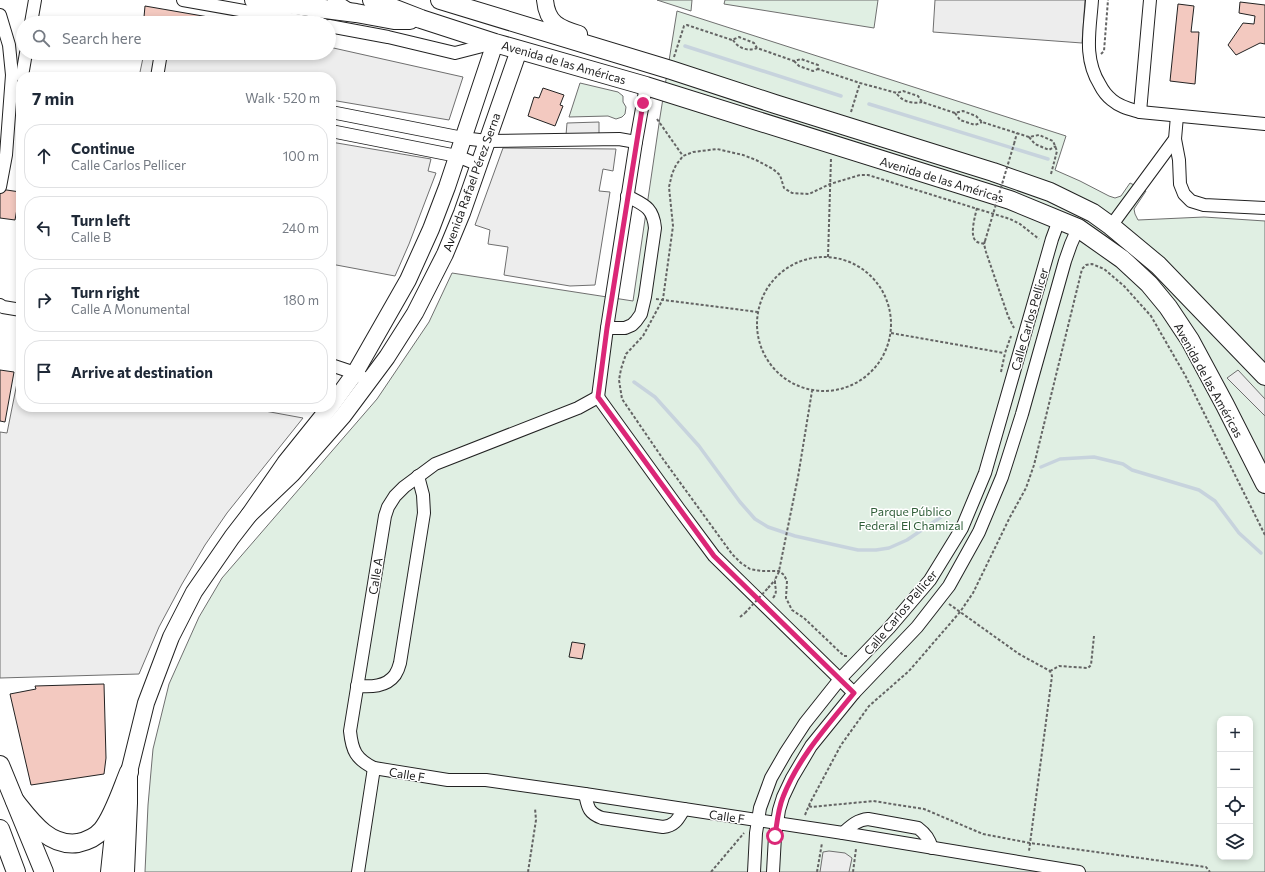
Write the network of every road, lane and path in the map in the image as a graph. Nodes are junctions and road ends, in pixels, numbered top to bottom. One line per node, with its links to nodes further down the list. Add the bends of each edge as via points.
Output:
1 (35, 0): 12 (street)
2 (183, 0): 13 (street)
3 (254, 0): 10 (highway)
4 (334, 0): 10 (street)
5 (372, 0): 14 (highway, Avenida de las Américas)
6 (440, 0): 24 (highway, Avenida de las Américas)
7 (545, 0): 24 (main road, via 547,12 557,26 638,54)
8 (1092, 0): 36 (street, via 1089,53 1096,80 1111,100 1124,108)
9 (1150, 0): 36 (street)
10 (356, 13): 14 (highway, via 394,20)
11 (0, 15): 26 (street)
12 (32, 16)
13 (273, 16)
14 (421, 19): 17 (highway, Avenida de las Américas)
15 (336, 27): 17 (street, via 455,53)
16 (732, 40): 18 (path, via 736,45 751,51); 18 (path, via 739,37 754,43); 20 (path, via 687,25 684,26)
17 (496, 43): 19 (highway, Avenida de las Américas); 46 (main road, Avenida Rafael Pérez Serna)
18 (757, 48): 23 (path)
19 (519, 50): 31 (highway, Avenida de las Américas); 48 (main road, Avenida Rafael Pérez Serna)
20 (674, 57)
21 (23, 60): 27 (street)
22 (161, 60): 28 (street)
23 (794, 61): 25 (path, via 799,66 813,71); 25 (path, via 801,59 818,65)
24 (651, 64): 34 (highway, Avenida de las Américas)
25 (818, 68): 30 (path)
26 (16, 72)
27 (19, 72)
28 (158, 72)
29 (16, 83): 57 (street)
30 (860, 83): 32 (path); 35 (path)
31 (646, 86): 34 (highway, via 648,81 663,77 736,99); 49 (street); 50 (highway, Avenida de las Américas)
32 (897, 93): 33 (path, via 903,91 918,96); 33 (path, via 901,99 916,104)
33 (922, 102): 38 (path)
34 (775, 104): 63 (highway, Avenida de las Américas, via 1050,192 1093,213)
35 (851, 112)
36 (1140, 112): 39 (street)
37 (336, 113): 46 (street)
38 (955, 113): 41 (path, via 963,111 976,116); 41 (path, via 960,120 975,124)
39 (1177, 116): 42 (street); 47 (street)
40 (657, 119): 53 (path)
41 (982, 122): 44 (path)
42 (1265, 124)
43 (336, 132): 52 (street)
44 (1017, 133): 45 (path); 66 (path, bridge)
45 (1029, 137): 51 (path, via 1039,135 1053,141); 51 (path, via 1035,144 1049,150)
46 (463, 138): 48 (street); 52 (main road, Avenida Rafael Pérez Serna)
47 (1175, 139): 61 (street, via 1180,184 1184,194 1191,201 1204,205); 63 (street)
48 (487, 141): 49 (street, via 619,139); 54 (main road, Avenida Rafael Pérez Serna)
49 (636, 142): 58 (street)
50 (835, 146): 56 (path, via 831,158); 62 (highway, Avenida de las Américas, via 1010,200)
51 (1056, 146): 55 (path)
52 (457, 156): 54 (street); 81 (main road, Avenida Rafael Pérez Serna, via 431,229 408,280)
53 (684, 156): 56 (path, via 693,152 717,149 744,155 774,169 780,175 784,188 792,193 809,194); 70 (path, via 676,165 669,187 673,226)
54 (479, 165): 84 (main road, Avenida Rafael Pérez Serna, via 445,254 418,307)
55 (1051, 174)
56 (830, 184): 60 (path, via 868,175); 67 (path)
57 (0, 187)
58 (627, 196): 69 (street, via 644,204 655,219 656,228); 75 (street)
59 (979, 201): 60 (path)
60 (977, 208): 65 (path, via 1010,219); 66 (path, via 974,239 977,242)
61 (1265, 208)
62 (1060, 220): 64 (highway, Avenida de las Américas); 79 (street, Calle Carlos Pellicer, via 1052,239)
63 (1111, 226): 83 (highway, Avenida de las Américas, via 1158,265)
64 (1078, 228): 90 (highway, Avenida de las Américas, via 1122,259 1149,284 1168,307 1225,405); 103 (street, Calle Carlos Pellicer, via 1065,261 1002,477 979,532 948,586 917,627)
65 (1039, 239)
66 (984, 242): 76 (path)
67 (828, 257): 73 (path, via 808,259 791,266 772,283); 77 (path, via 849,262 868,273 883,290 890,311)
68 (1082, 269): 92 (path, via 1092,264 1104,269 1124,286 1151,316 1185,375)
69 (644, 297): 70 (path); 75 (street, via 641,314 632,325 625,328)
70 (663, 299): 73 (path); 93 (path, via 643,336 626,354 620,368 622,399 732,554 750,569)
71 (0, 305): 72 (street)
72 (16, 309)
73 (758, 312): 85 (path, via 758,333 764,354 776,371 792,384)
74 (1017, 322): 76 (path)
75 (607, 328): 86 (street)
76 (1014, 328): 78 (path)
77 (891, 333): 78 (path); 85 (path, via 881,360 872,372 855,385 834,392)
78 (1005, 353): 79 (path); 82 (path)
79 (1018, 356): 101 (street, Calle Carlos Pellicer, via 985,473 962,528 930,580)
80 (336, 367): 81 (street)
81 (355, 373): 84 (street); 87 (main road, Avenida Rafael Pérez Serna)
82 (1000, 375)
83 (1265, 376)
84 (370, 381): 91 (main road, Avenida Rafael Pérez Serna, via 292,474)
85 (812, 391): 93 (path)
86 (598, 397): 89 (street, Calle A, via 578,408 435,464); 96 (street, via 714,556)
87 (336, 399)
88 (326, 412): 91 (main road, Avenida Rafael Pérez Serna, via 285,463)
89 (418, 476): 102 (street, Calle A, via 395,496 385,516); 102 (street, via 424,513 400,663 396,674 387,682 372,687)
90 (1265, 484)
91 (249, 515): 106 (main road, Avenida Rafael Pérez Serna, via 194,592 171,637 146,703)
92 (1265, 534)
93 (779, 571): 94 (path); 99 (path, via 787,581 786,598 792,610 844,656)
94 (775, 580): 96 (path, via 777,589); 97 (path, bridge)
95 (949, 604): 100 (path, via 1019,654)
96 (766, 607): 101 (street)
97 (740, 617)
98 (1094, 636): 100 (path, via 1091,665 1088,668 1059,666)
99 (848, 656)
100 (1050, 671): 118 (path, via 1052,676)
101 (840, 679): 103 (street); 112 (street, Calle Carlos Pellicer, via 786,752 769,783)
102 (357, 686): 105 (street, Calle A, via 350,731 351,744 356,755)
103 (854, 693): 113 (street, Calle Carlos Pellicer, via 811,746 792,778 783,797)
104 (0, 765): 108 (highway)
105 (374, 768): 107 (street, Calle F, via 448,780 486,780); 127 (street)
106 (129, 772): 108 (highway, via 101,831 92,839 83,842 73,844 54,840 45,834); 125 (highway, via 114,834); 126 (main road, Avenida Rafael Pérez Serna)
107 (585, 794): 111 (street, Calle F); 111 (street, via 588,808 602,818 663,827 674,823)
108 (15, 801): 124 (highway)
109 (809, 806): 118 (path, via 873,801 924,810 983,834)
110 (535, 808): 128 (path, via 536,820)
111 (684, 809): 112 (street, Calle F)
112 (758, 820): 113 (street, Calle F); 130 (street, Calle Carlos Pellicer)
113 (777, 823): 116 (street, Calle F); 131 (street, Calle Carlos Pellicer)
114 (0, 830): 123 (highway)
115 (745, 832): 129 (path)
116 (843, 833): 119 (street, Calle F); 119 (street, via 854,823 868,819 918,828 929,838)
117 (822, 843): 132 (path)
118 (1030, 843): 121 (path); 122 (path, via 1206,867)
119 (932, 848): 134 (street, Calle F)
120 (856, 849): 133 (path)
121 (1029, 851)
122 (1210, 871)
123 (16, 872)
124 (44, 872)
125 (110, 872)
126 (126, 872)
127 (358, 872)
128 (528, 872)
129 (712, 872)
130 (754, 872)
131 (773, 872)
132 (817, 872)
133 (852, 872)
134 (1080, 872)

